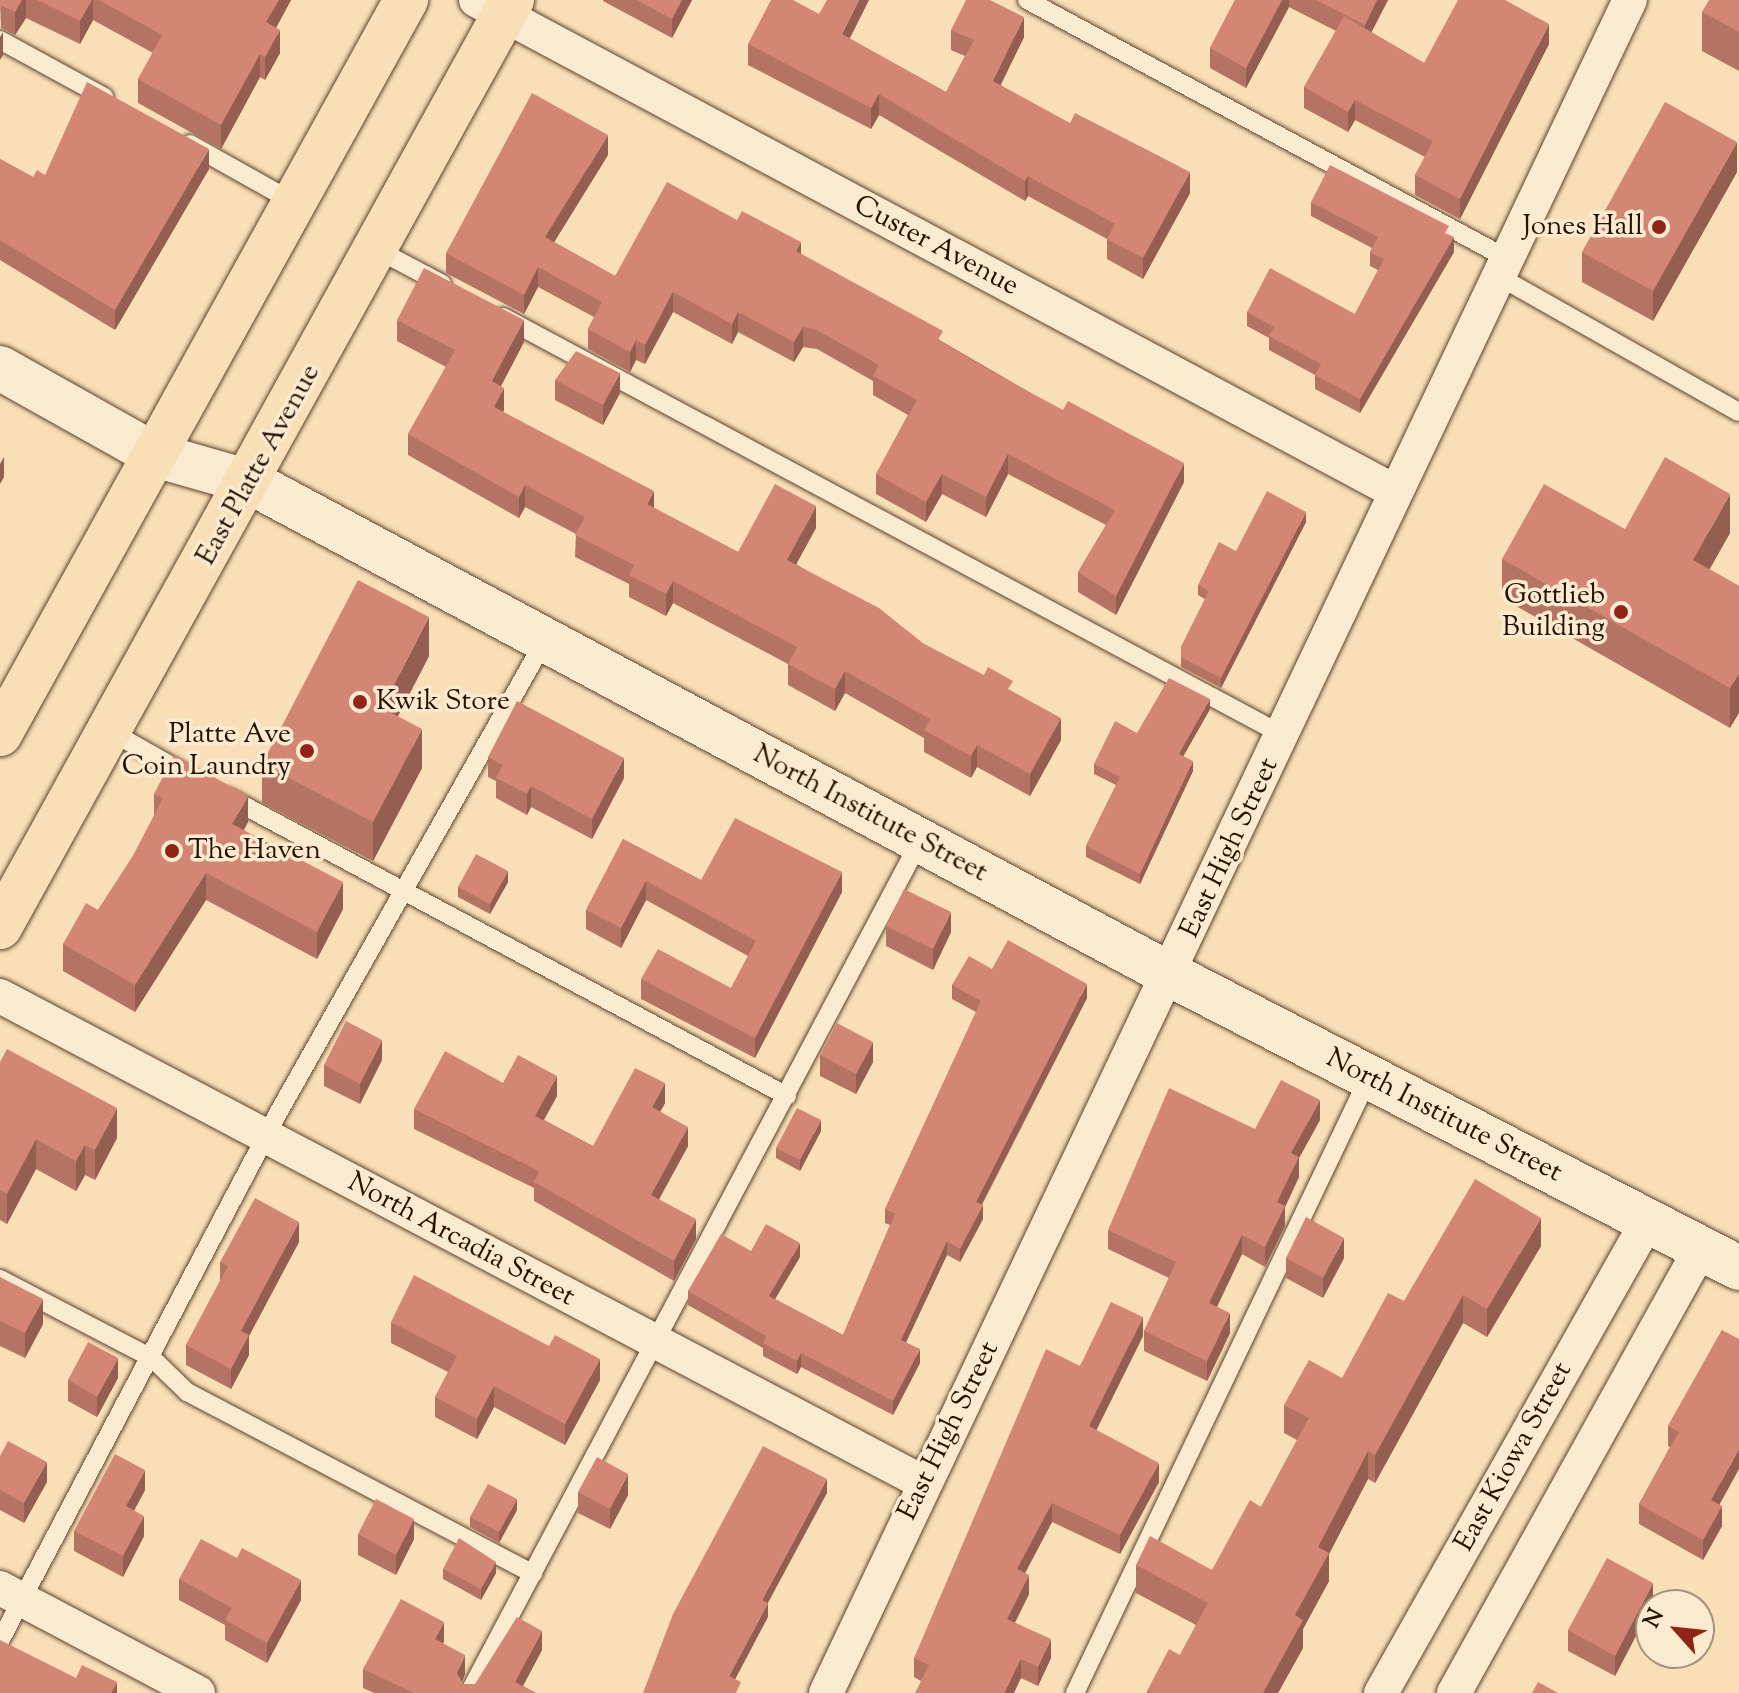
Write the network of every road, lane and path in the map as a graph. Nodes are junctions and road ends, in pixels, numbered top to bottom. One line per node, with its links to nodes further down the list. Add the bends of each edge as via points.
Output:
1 (406, 0): 8 (main road)
2 (1027, 0): 10 (lane)
3 (1619, 4): 10 (street, East High Street)
4 (497, 5): 9 (main road, East Platte Avenue); 15 (street, Custer Avenue)
5 (0, 40): 6 (lane)
6 (121, 107)
7 (175, 137): 8 (lane)
8 (295, 203): 13 (main road)
9 (376, 249): 14 (main road, East Platte Avenue); 19 (lane)
10 (1504, 268): 12 (lane); 15 (street, East High Street)
11 (0, 368): 13 (street, North Institute Street)
12 (1739, 412)
13 (155, 455): 14 (street, North Institute Street); 18 (main road)
14 (250, 482): 16 (street, North Institute Street); 17 (main road, East Platte Avenue)
15 (1396, 492): 19 (street, East High Street)
16 (545, 640): 20 (street, North Institute Street); 21 (lane)
17 (110, 731): 21 (lane); 22 (main road, East Platte Avenue)
18 (0, 734)
19 (1283, 735): 23 (street, East High Street)
20 (920, 841): 23 (street, North Institute Street); 26 (lane)
21 (401, 895): 26 (lane); 27 (lane)
22 (0, 927)
23 (1171, 975): 25 (street, North Institute Street); 34 (street, East High Street)
24 (0, 996): 27 (street, North Arcadia Street)
25 (1369, 1077): 28 (street, North Institute Street); 41 (lane)
26 (787, 1096): 32 (lane)
27 (267, 1139): 32 (street, North Arcadia Street); 33 (lane)
28 (1647, 1222): 29 (street, North Institute Street); 42 (street, East Kiowa Street)
29 (1701, 1248): 30 (street, North Institute Street); 43 (street)
30 (1739, 1268)
31 (0, 1279): 33 (lane)
32 (659, 1344): 34 (street, North Arcadia Street); 35 (lane)
33 (152, 1358): 35 (lane, via 187,1392); 36 (lane)
34 (924, 1483): 40 (street, East High Street)
35 (533, 1574): 39 (lane)
36 (11, 1594): 37 (lane); 38 (street)
37 (0, 1641)
38 (198, 1693)
39 (469, 1693)
40 (826, 1693)
41 (1075, 1693)
42 (1381, 1693)
43 (1454, 1693)

